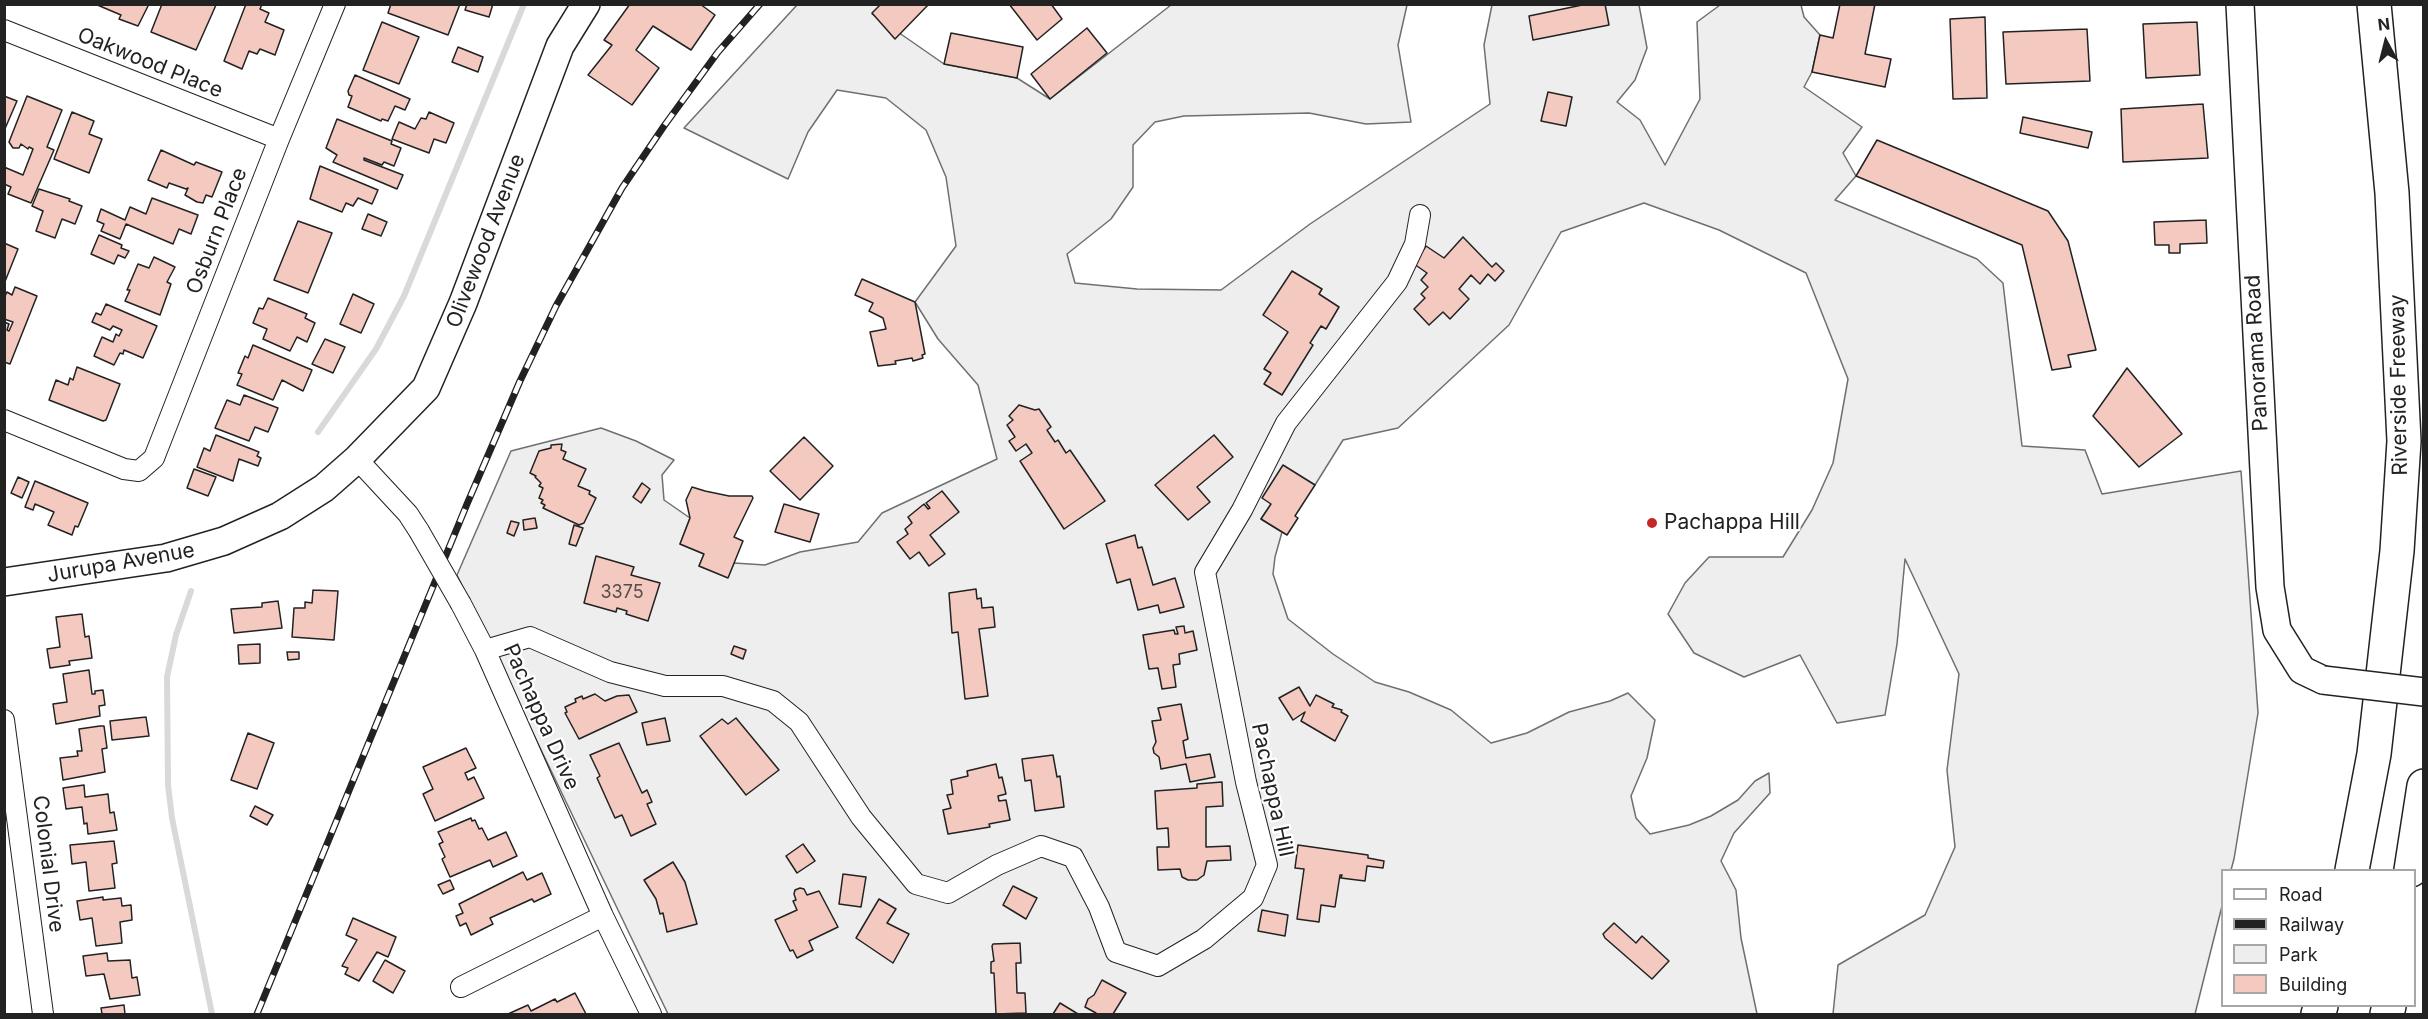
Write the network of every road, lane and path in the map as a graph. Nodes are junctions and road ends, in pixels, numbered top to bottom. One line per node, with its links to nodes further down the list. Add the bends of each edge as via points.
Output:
1 (335, 4): 6 (street, Osburn Place)
2 (586, 4): 9 (main road, Olivewood Avenue, via 560,46 464,303 426,388)
3 (2240, 4): 12 (main road, Panorama Road, bridge, via 2270,587 2277,630 2302,670 2323,680)
4 (2374, 4): 15 (highway, Riverside Freeway, via 2392,194 2404,441 2397,550 2374,754)
5 (4, 30): 6 (street, Oakwood Place)
6 (279, 139): 8 (street, Osburn Place, via 154,458 139,471 124,469)
7 (1420, 215): 11 (street, Pachappa Hill, via 1415,244 1396,282 1286,423 1242,510 1204,572 1246,782 1267,864 1253,898 1204,939 1158,966 1116,952 1099,907 1072,857 1041,846 948,893 916,884 861,817 799,722 773,701 723,686 665,686 610,672 530,637)
8 (4, 420)
9 (357, 459): 10 (main road, Jurupa Avenue, via 324,488 280,516 224,541 166,558); 11 (street, Pachappa Drive, bridge, via 408,514)
10 (4, 582)
11 (485, 650): 17 (street, Pachappa Drive)
12 (2424, 692)
13 (4, 720): 19 (street, Colonial Drive)
14 (2424, 786): 16 (highway)
15 (2352, 869)
16 (2411, 869)
17 (603, 915): 18 (street); 20 (street, Pachappa Drive)
18 (461, 987)
19 (43, 1014)
20 (651, 1014)

